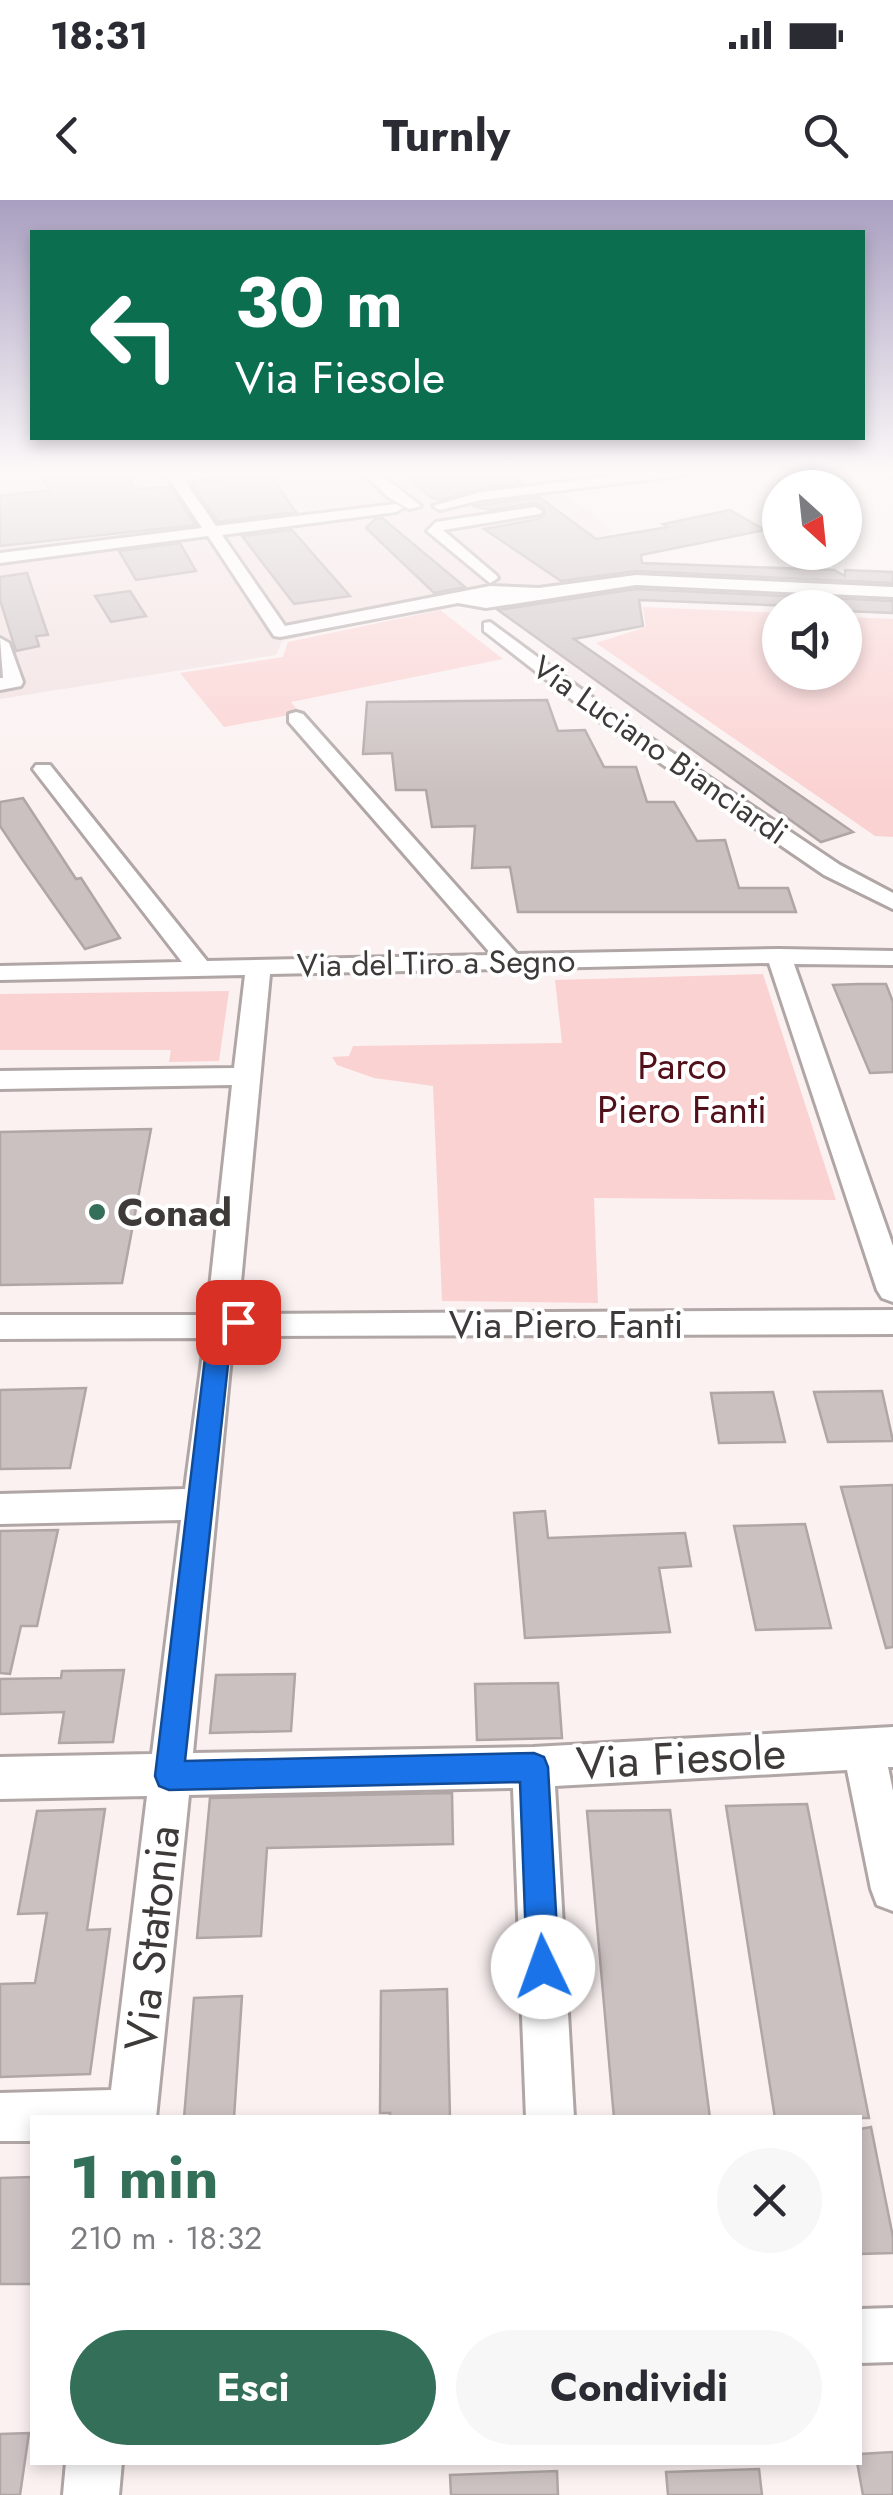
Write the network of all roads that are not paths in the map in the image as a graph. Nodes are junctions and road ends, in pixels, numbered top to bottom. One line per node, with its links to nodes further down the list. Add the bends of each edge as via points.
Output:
1 (242, 578): 5 (street, via 280,632)
2 (486, 578): 3 (street)
3 (498, 592): 4 (street, via 636,580); 5 (street); 6 (street, via 488,613)
4 (893, 592)
5 (463, 599): 6 (street, Via Luciano Bianciardi)
6 (490, 627): 11 (street, Via Luciano Bianciardi, via 609,719)
7 (0, 643): 8 (street, via 14,682)
8 (0, 684)
9 (296, 718): 14 (street)
10 (43, 769): 16 (street)
11 (887, 901)
12 (886, 955): 13 (street, Via del Tiro a Segno)
13 (779, 956): 14 (street, Via del Tiro a Segno); 20 (street)
14 (511, 962): 15 (street, Via del Tiro a Segno)
15 (258, 967): 16 (street, Via del Tiro a Segno); 18 (street, Via Statonia)
16 (200, 968): 17 (street, Via del Tiro a Segno)
17 (0, 973)
18 (246, 1076): 19 (street); 23 (street, Via Statonia)
19 (0, 1080)
20 (893, 1290)
21 (893, 1322): 23 (street, Via Piero Fanti)
22 (0, 1326): 23 (street, Via Piero Fanti)
23 (221, 1327): 24 (street, Via Statonia)
24 (199, 1504): 25 (street); 28 (street, Via Statonia)
25 (0, 1508)
26 (878, 1747): 27 (street, Via Fiesole); 30 (street)
27 (534, 1767): 28 (street, Via Fiesole); 32 (street)
28 (169, 1776): 29 (street, Via Fiesole); 31 (street, Via Statonia)
29 (0, 1778)
30 (893, 1889)
31 (132, 2115)
32 (550, 2115)
33 (0, 2117): 34 (street)
34 (30, 2117)
35 (893, 2334): 36 (street)
36 (862, 2336)
37 (94, 2465): 38 (street)
38 (91, 2495)

